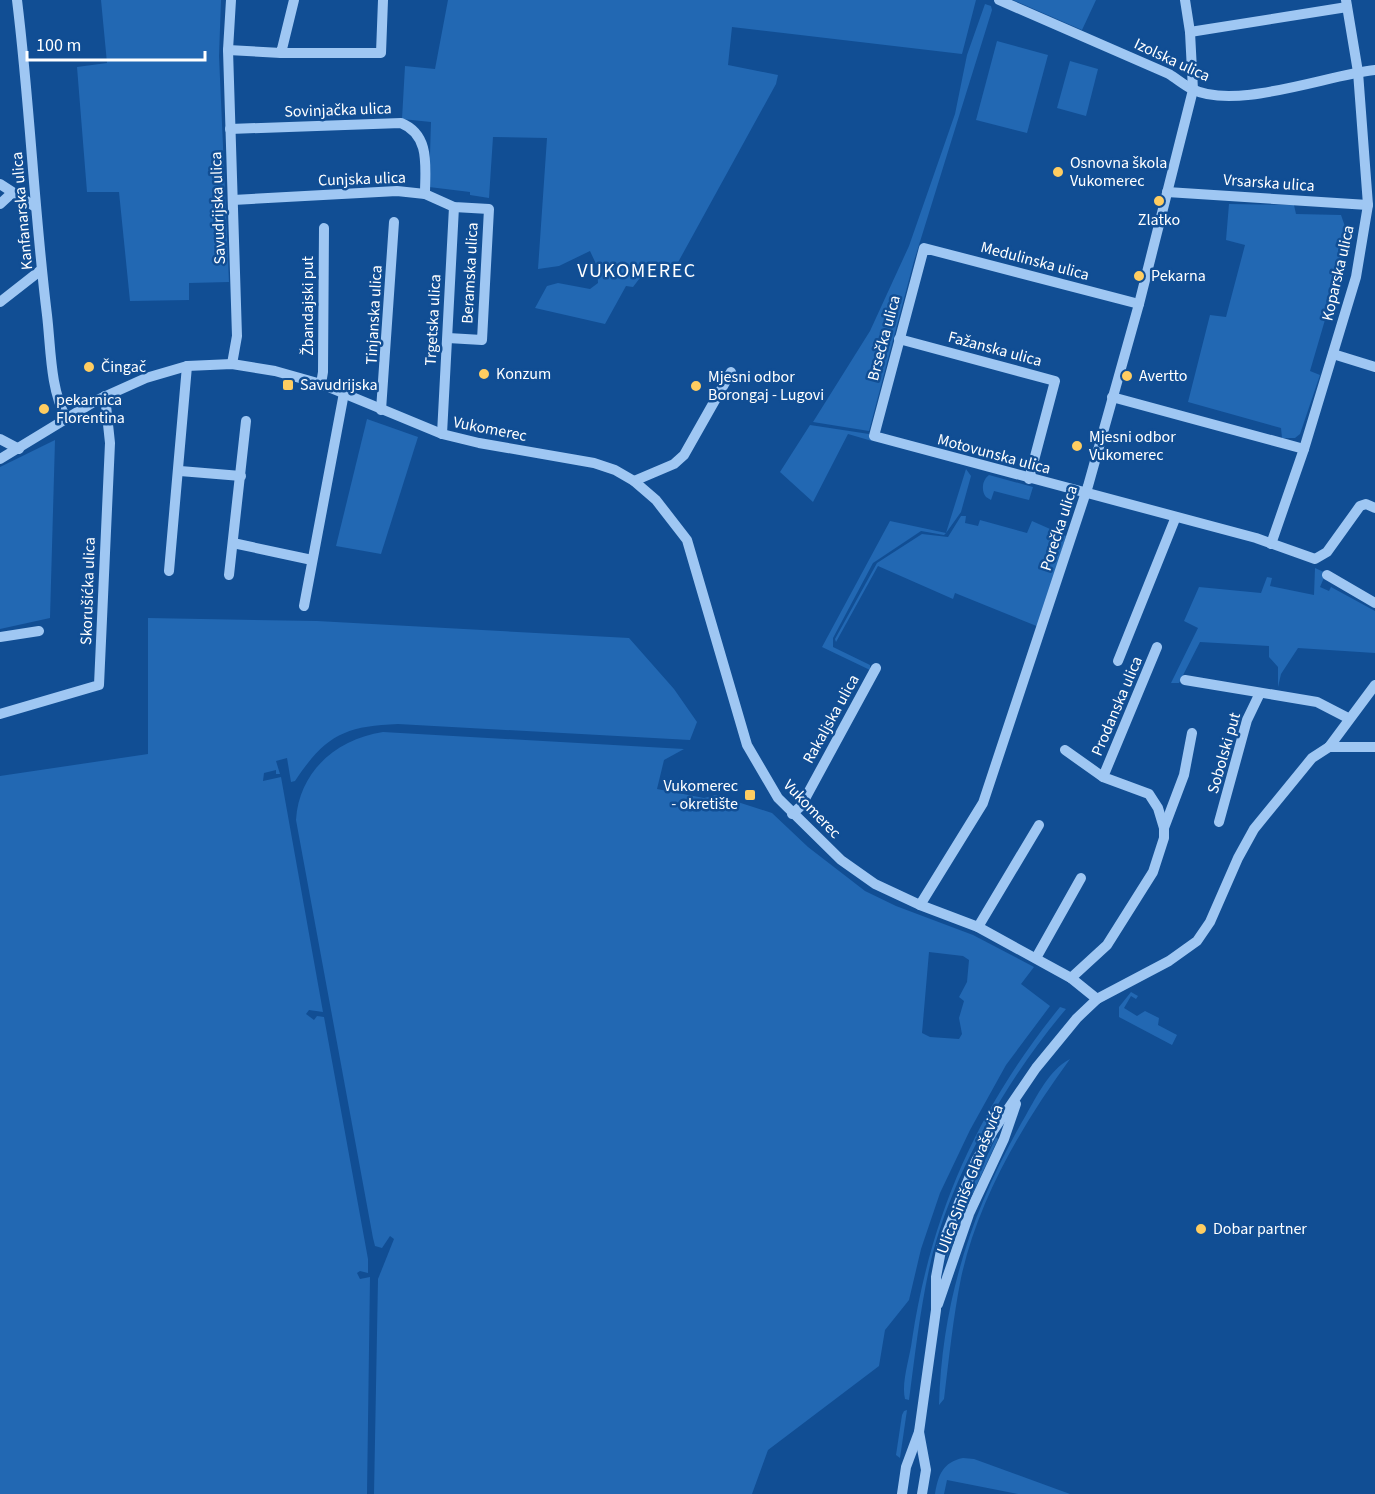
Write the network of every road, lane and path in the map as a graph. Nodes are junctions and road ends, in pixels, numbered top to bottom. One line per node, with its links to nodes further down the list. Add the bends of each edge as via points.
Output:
1 (17, 0): 22 (street, Kanfanarska ulica)
2 (231, 0): 9 (street, Savudrijska ulica)
3 (294, 0): 10 (street)
4 (383, 0): 10 (street, via 381,53)
5 (1185, 0): 8 (street, Porečka ulica)
6 (999, 1): 13 (street, Izolska ulica, via 1169,74)
7 (1346, 4): 8 (street); 12 (street, Koparska ulica)
8 (1190, 32): 13 (street, Porečka ulica)
9 (228, 50): 10 (street); 14 (street, Savudrijska ulica)
10 (281, 53)
11 (1375, 70): 12 (street, Izolska ulica)
12 (1358, 72): 13 (street, Izolska ulica, via 1240,97); 21 (street, Koparska ulica)
13 (1193, 90): 16 (street, Porečka ulica)
14 (231, 129): 18 (street, Sovinjačka ulica, via 401,123 414,131 425,150); 19 (street, Savudrijska ulica)
15 (0, 184): 17 (street)
16 (1167, 192): 21 (street, Vrsarska ulica); 30 (street, Porečka ulica)
17 (12, 193): 20 (street); 22 (street)
18 (425, 194): 19 (street, Cunjska ulica, via 397,191); 23 (street, Cunjska ulica)
19 (232, 200): 34 (street, Savudrijska ulica, via 237,336)
20 (0, 204)
21 (1368, 205): 33 (street, Koparska ulica, via 1356,277)
22 (34, 206): 28 (street, Kanfanarska ulica)
23 (454, 207): 24 (street, Cunjska ulica); 31 (street, Trgetska ulica)
24 (489, 209): 31 (street, Beramska ulica, via 482,340)
25 (394, 222): 42 (street, Tinjanska ulica)
26 (324, 228): 38 (street, Žbandajski put)
27 (924, 248): 30 (street, Medulinska ulica); 32 (street, Brsečka ulica)
28 (41, 270): 29 (street); 43 (street, Kanfanarska ulica, via 57,398)
29 (0, 302)
30 (1139, 304): 41 (street, Porečka ulica)
31 (448, 338): 45 (street, Trgetska ulica)
32 (900, 339): 46 (street, Brsečka ulica); 53 (street, Fažanska ulica, via 1055,381)
33 (1334, 354): 36 (street); 49 (street, Koparska ulica)
34 (232, 364): 35 (street, Vukomerec); 38 (street, Vukomerec)
35 (187, 366): 40 (street, Vukomerec); 51 (street)
36 (1375, 367)
37 (730, 372): 54 (street, via 684,455 674,464)
38 (321, 384): 39 (street, Vukomerec)
39 (344, 393): 42 (street, Vukomerec); 60 (street)
40 (105, 396): 43 (street, Vukomerec); 75 (street, Skorušićka ulica, via 110,443 99,685)
41 (1112, 397): 49 (street); 55 (street, Porečka ulica)
42 (381, 410): 45 (street, Vukomerec)
43 (66, 418): 48 (street, Vukomerec)
44 (246, 421): 52 (street)
45 (442, 434): 54 (street, Vukomerec, via 594,463)
46 (874, 436): 53 (street, Motovunska ulica)
47 (0, 439): 48 (street)
48 (19, 449): 50 (street, Vukomerec)
49 (1304, 449): 59 (street, Koparska ulica)
50 (0, 459)
51 (180, 471): 52 (street); 61 (street)
52 (241, 476): 58 (street)
53 (1029, 479): 55 (street, Motovunska ulica)
54 (633, 481): 82 (street, Vukomerec, via 670,516 687,540 747,746 774,793)
55 (1086, 494): 57 (street, Motovunska ulica); 87 (street, Porečka ulica, via 983,803)
56 (1375, 508): 59 (street, Motovunska ulica, via 1360,506 1327,552 1315,559)
57 (1175, 519): 59 (street, Motovunska ulica); 69 (street)
58 (233, 543): 60 (street); 62 (street)
59 (1271, 544)
60 (312, 560): 65 (street)
61 (170, 571)
62 (229, 575)
63 (1327, 575): 64 (street)
64 (1375, 603)
65 (304, 606)
66 (39, 631): 67 (street)
67 (0, 637)
68 (1157, 646): 81 (street, Prodanska ulica)
69 (1118, 661)
70 (876, 668): 82 (street, Rakaljska ulica, via 801,806)
71 (1185, 680): 73 (street, Sobolski put)
72 (1375, 685): 74 (street)
73 (1260, 693): 76 (street, Sobolski put, via 1317,702); 83 (street, Sobolski put, via 1247,720)
74 (1371, 696): 76 (street)
75 (0, 714)
76 (1348, 718): 78 (street)
77 (1192, 733): 85 (street, via 1184,775)
78 (1329, 747): 79 (street); 91 (street, Ulica Siniše Glavaševića, via 1312,758 1254,829 1197,941 1169,961)
79 (1375, 747)
80 (1065, 750): 81 (street, Prodanska ulica)
81 (1103, 777): 85 (street, Prodanska ulica, via 1149,794)
82 (792, 814): 87 (street, Vukomerec, via 841,860 875,884)
83 (1219, 822)
84 (1039, 825): 88 (street)
85 (1164, 828): 90 (street, via 1153,872 1107,945)
86 (1081, 878): 89 (street)
87 (920, 905): 88 (street, Vukomerec)
88 (978, 927): 89 (street, Vukomerec)
89 (1036, 958): 90 (street, Vukomerec)
90 (1071, 978): 91 (street, Vukomerec)
91 (1097, 999): 92 (street, Ulica Siniše Glavaševića, via 1077,1018)
92 (1020, 1092): 93 (street, Ulica Siniše Glavaševića, via 1004,1139 969,1214); 93 (street, Ulica Siniše Glavaševića, via 976,1161 949,1226 936,1277)
93 (936, 1310): 94 (street, Ulica Siniše Glavaševića)
94 (919, 1432): 95 (street, Ulica Siniše Glavaševića, via 906,1467); 96 (street, Ulica Siniše Glavaševića, via 926,1470)
95 (902, 1494)
96 (922, 1494)

